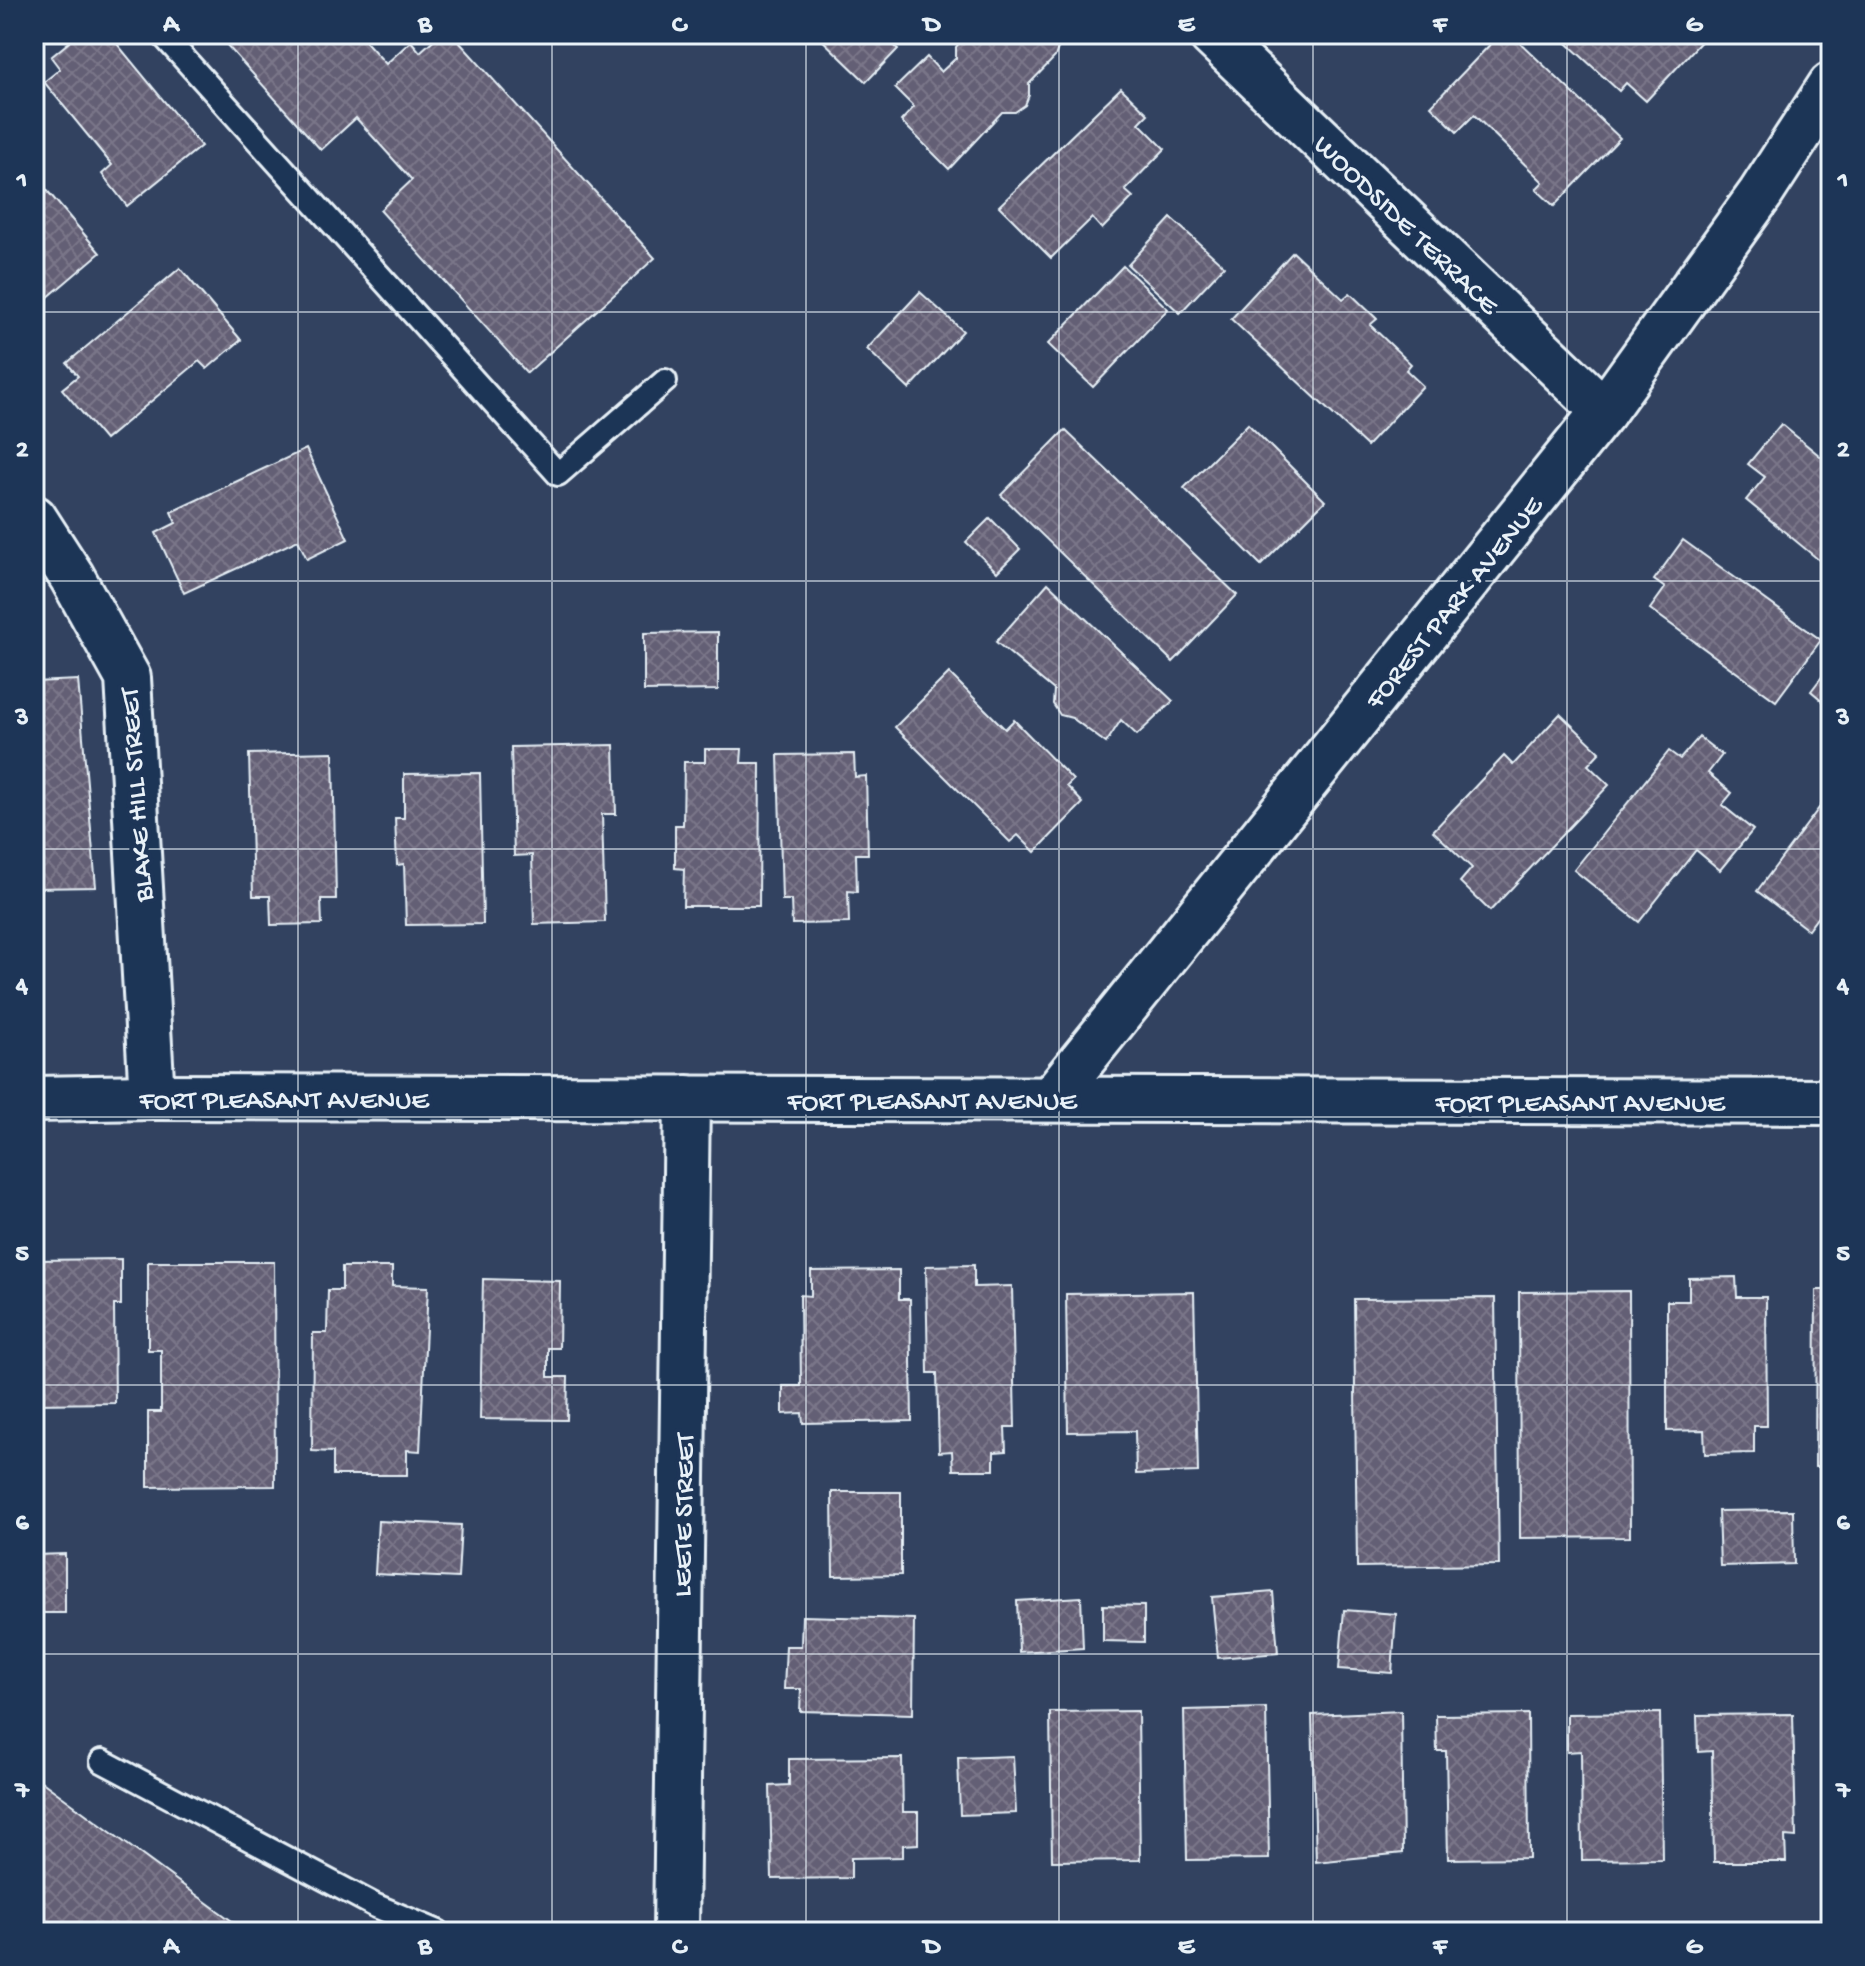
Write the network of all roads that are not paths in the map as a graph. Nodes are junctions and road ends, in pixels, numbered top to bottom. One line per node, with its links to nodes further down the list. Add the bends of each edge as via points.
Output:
1 (162, 34): 4 (lane, via 558,474)
2 (1211, 34): 5 (street, WOODSIDE TERRACE)
3 (1831, 85): 5 (street, FOREST PARK AVENUE, via 1761,193)
4 (665, 381)
5 (1604, 411): 10 (street, FOREST PARK AVENUE)
6 (34, 518): 7 (street, BLAKE HILL STREET, via 128,678)
7 (152, 1097): 8 (street, FORT PLEASANT AVENUE); 9 (street, FORT PLEASANT AVENUE)
8 (687, 1098): 10 (street, FORT PLEASANT AVENUE); 14 (street, LEETE STREET)
9 (34, 1099)
10 (1051, 1099): 11 (street, FORT PLEASANT AVENUE)
11 (1831, 1102)
12 (102, 1761): 13 (lane, via 376,1906)
13 (438, 1932)
14 (676, 1932)

